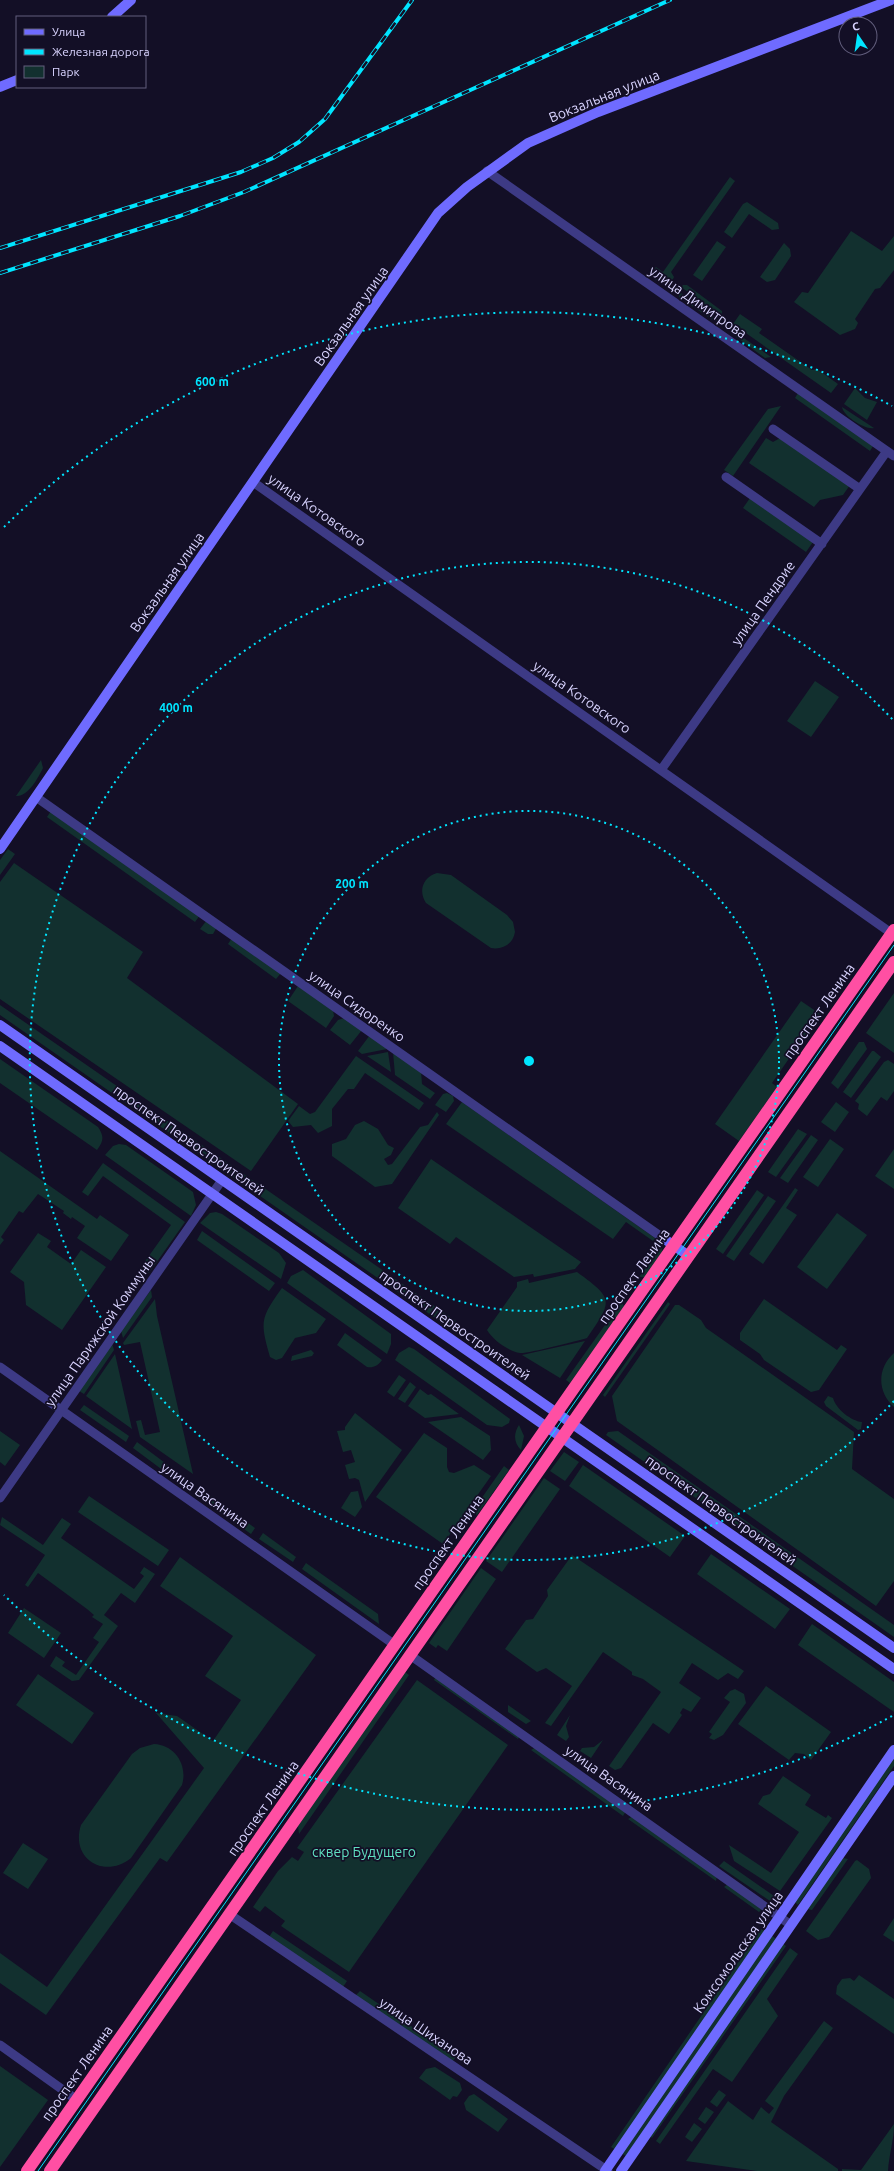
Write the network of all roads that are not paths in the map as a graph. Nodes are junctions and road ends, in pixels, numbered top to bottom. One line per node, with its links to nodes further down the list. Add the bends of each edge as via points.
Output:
1 (131, 0): 3 (street)
2 (891, 0): 6 (street, Вокзальная улица, via 592,114 528,143)
3 (113, 16)
4 (16, 80): 5 (street)
5 (0, 87)
6 (487, 171): 8 (street, улица Димитрова); 10 (street, Вокзальная улица, via 438,213)
7 (773, 429): 11 (street)
8 (891, 454): 11 (street, улица Пендрие)
9 (726, 477): 12 (street)
10 (253, 482): 13 (street, улица Котовского); 14 (street, Вокзальная улица)
11 (860, 489): 12 (street, улица Пендрие)
12 (822, 544): 13 (street, улица Пендрие)
13 (661, 770): 16 (street, улица Котовского)
14 (36, 797): 15 (street, Вокзальная улица); 22 (street, улица Сидоренко)
15 (0, 849)
16 (893, 933): 23 (highway, проспект Ленина)
17 (894, 962): 24 (highway)
18 (0, 1025): 20 (street, проспект Первостроителей)
19 (0, 1046): 21 (street)
20 (222, 1180): 21 (street, улица Парижской Коммуны); 25 (street, проспект Первостроителей)
21 (212, 1194): 26 (street); 28 (street, улица Парижской Коммуны)
22 (663, 1238): 23 (street)
23 (674, 1245): 24 (street); 29 (highway, проспект Ленина)
24 (689, 1256): 30 (highway)
25 (420, 1318): 26 (street); 29 (street, проспект Первостроителей)
26 (410, 1332): 31 (street)
27 (0, 1367): 28 (street, улица Васянина)
28 (61, 1410): 33 (street, улица Парижской Коммуны); 38 (street, улица Васянина)
29 (557, 1412): 30 (street, проспект Первостроителей); 31 (highway, проспект Ленина)
30 (572, 1423): 32 (highway); 34 (street, проспект Первостроителей)
31 (547, 1426): 32 (street); 38 (highway, проспект Ленина)
32 (563, 1437): 35 (street); 40 (highway)
33 (0, 1498)
34 (716, 1523): 35 (street); 36 (street, проспект Первостроителей)
35 (706, 1537): 37 (street)
36 (815, 1593): 37 (street); 39 (street, проспект Первостроителей)
37 (805, 1607): 41 (street)
38 (395, 1645): 40 (highway); 43 (highway, проспект Ленина)
39 (894, 1648)
40 (410, 1655): 45 (highway); 47 (street, улица Васянина)
41 (894, 1669)
42 (894, 1750): 47 (street, Комсомольская улица)
43 (305, 1774): 45 (highway); 50 (highway, проспект Ленина)
44 (894, 1776): 48 (street, Комсомольская улица)
45 (320, 1784): 46 (highway)
46 (229, 1914): 51 (highway); 54 (street, улица Шиханова)
47 (780, 1916): 48 (street, улица Васянина); 54 (street, Комсомольская улица)
48 (791, 1925): 55 (street, Комсомольская улица)
49 (0, 2045): 50 (street)
50 (77, 2100): 51 (highway); 52 (highway, проспект Ленина)
51 (92, 2110): 53 (highway)
52 (27, 2171)
53 (50, 2171)
54 (606, 2171)
55 (622, 2171)

